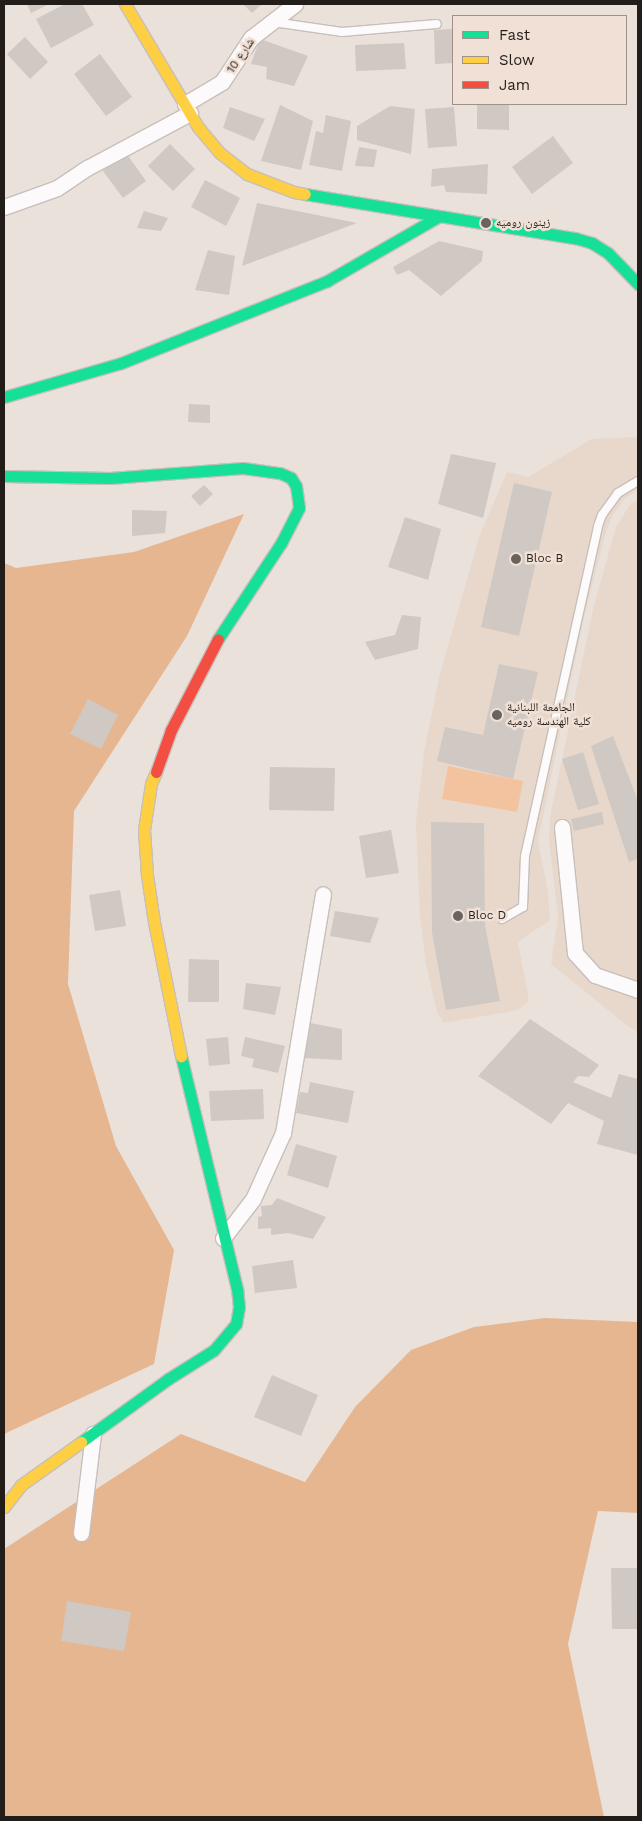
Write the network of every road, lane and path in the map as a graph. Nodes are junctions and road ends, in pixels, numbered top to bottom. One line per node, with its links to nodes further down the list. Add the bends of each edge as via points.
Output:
1 (125, 4): 5 (street)
2 (295, 4): 3 (street, شارع 10)
3 (272, 22): 4 (lane, via 342,32); 5 (street, شارع 10, via 251,38 222,82)
4 (437, 24)
5 (187, 108): 6 (street, شارع 10, via 57,188); 7 (street, via 220,153 262,181 294,192)
6 (4, 208)
7 (438, 216): 8 (street, via 524,228 592,243 608,252); 9 (street, via 327,281 121,363)
8 (638, 284)
9 (4, 397)
10 (4, 476): 16 (street, via 110,478 243,468 280,473 291,478 296,486 299,508 294,520 220,635 171,730 151,784 144,830 150,897 174,1030)
11 (638, 481): 14 (lane, via 618,493 598,526 526,856 523,907)
12 (562, 827): 15 (street, via 575,953 595,975)
13 (324, 894): 16 (street, via 283,1134 254,1199)
14 (502, 919)
15 (638, 990)
16 (223, 1238): 17 (street, via 237,1289 239,1307 236,1324 214,1350)
17 (93, 1434): 18 (street, via 21,1485); 19 (street)
18 (4, 1507)
19 (81, 1533)

